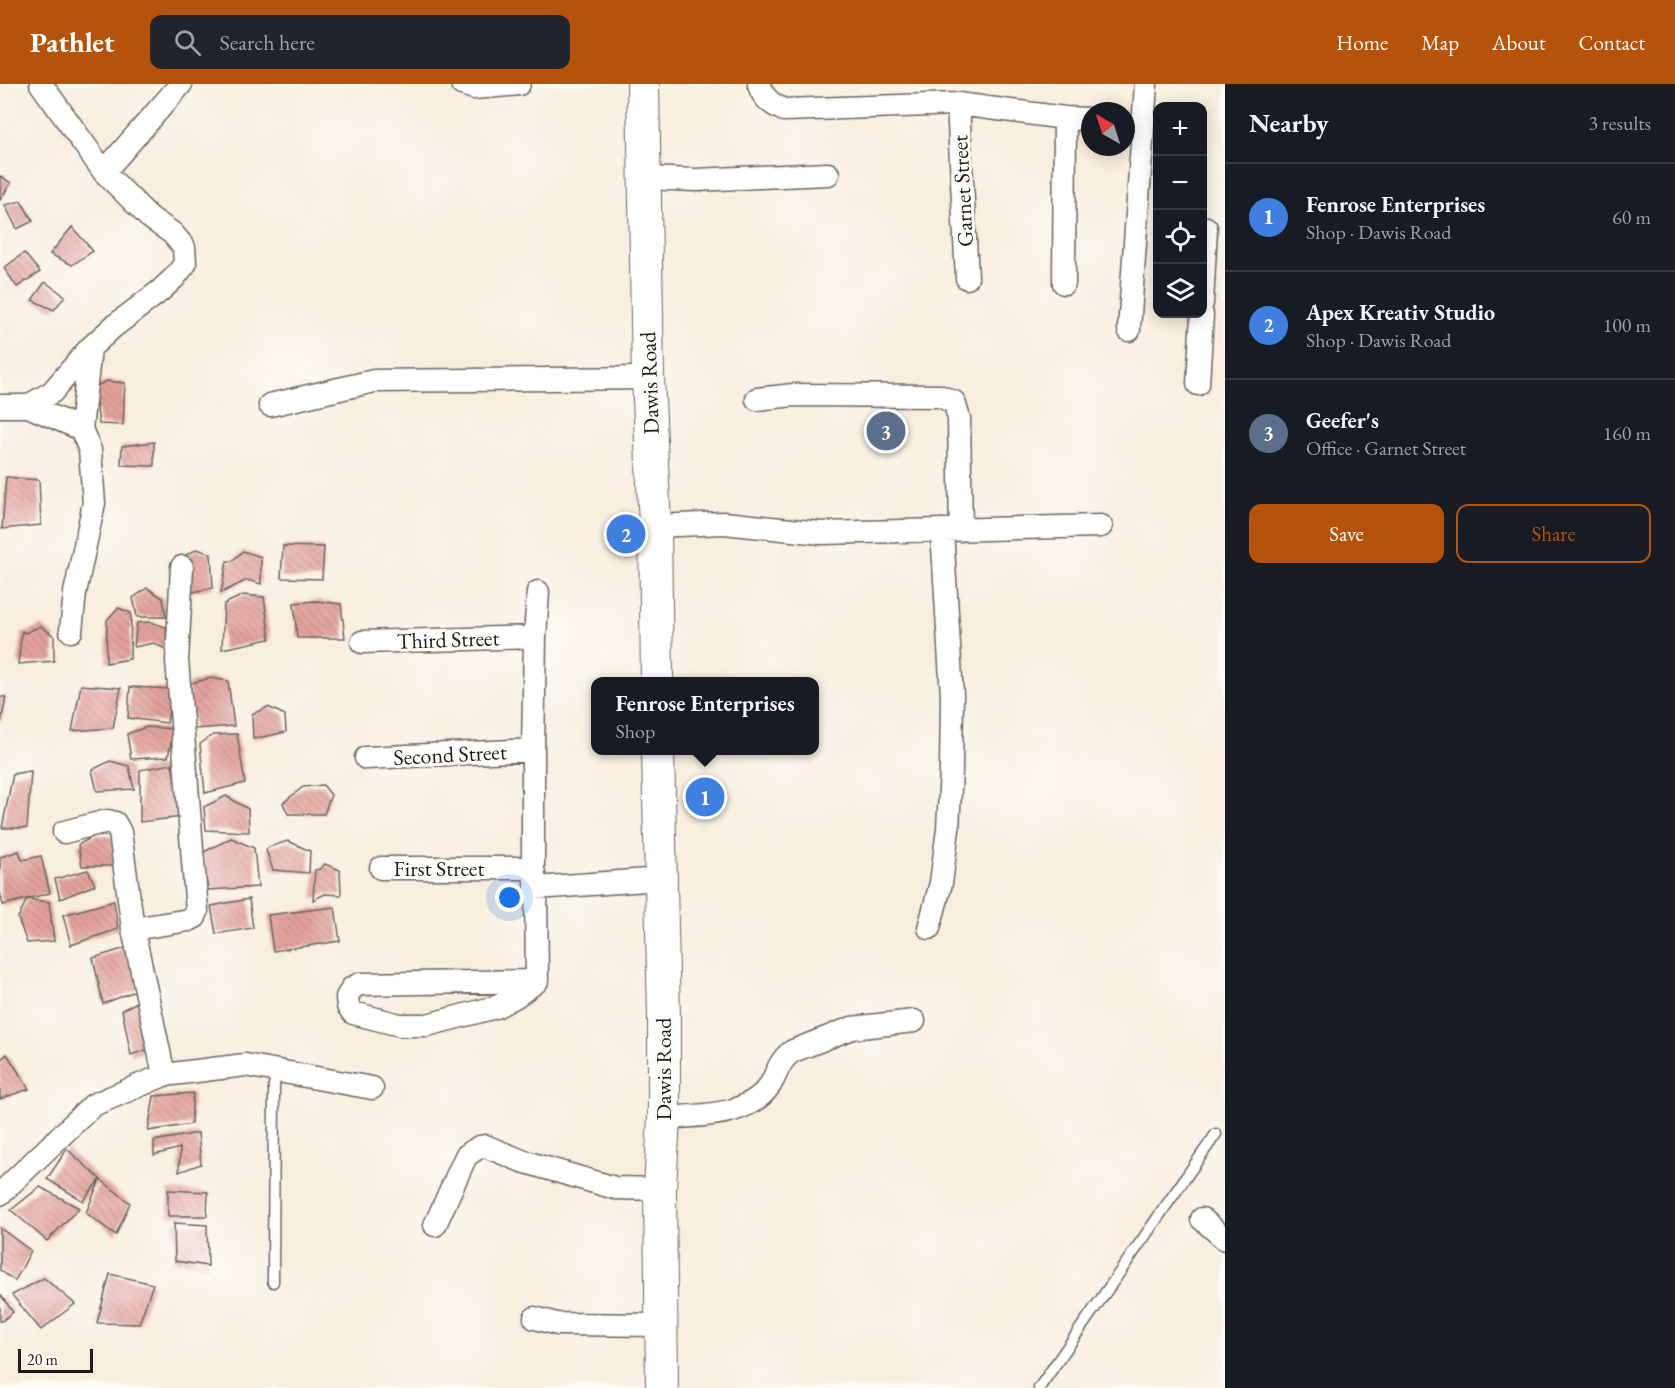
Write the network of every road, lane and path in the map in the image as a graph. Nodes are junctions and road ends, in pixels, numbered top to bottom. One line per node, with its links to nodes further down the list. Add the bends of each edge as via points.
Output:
1 (41, 84): 13 (street)
2 (181, 84): 13 (street)
3 (462, 84): 4 (street, via 474,88)
4 (519, 84)
5 (643, 84): 15 (street, Dawis Road)
6 (759, 84): 8 (street, via 770,104 784,110)
7 (1146, 84): 9 (street)
8 (958, 105): 10 (street); 19 (street, Garnet Street)
9 (1135, 117)
10 (1065, 118): 11 (street); 20 (street)
11 (1081, 118)
12 (1135, 128): 16 (street)
13 (104, 172): 23 (street, via 149,217 172,233 184,247 185,264 160,291)
14 (828, 174): 15 (street, via 696,180)
15 (644, 178): 24 (street, Dawis Road)
16 (1147, 220): 22 (street)
17 (1211, 229): 18 (street)
18 (1207, 266)
19 (967, 278)
20 (1064, 283)
21 (1202, 318): 25 (street)
22 (1129, 330)
23 (90, 348): 29 (street, via 52,392); 30 (street)
24 (648, 378): 27 (street, via 374,381); 31 (street, Dawis Road)
25 (1198, 384)
26 (757, 399): 33 (street, via 793,395 939,396 954,402 959,418)
27 (270, 405)
28 (0, 406): 29 (street)
29 (28, 406): 30 (street)
30 (81, 429): 36 (street, via 90,450 94,503)
31 (654, 526): 33 (street, via 724,524 821,533); 39 (street, Dawis Road)
32 (1101, 526): 33 (street)
33 (951, 530): 47 (street, via 948,829 941,883)
34 (182, 567): 48 (street, via 177,660 198,911 189,920)
35 (538, 592): 37 (street)
36 (71, 631)
37 (535, 637): 38 (street, Third Street); 40 (street)
38 (362, 642)
39 (657, 677)
40 (533, 750): 42 (street, Second Street); 45 (street)
41 (658, 755): 46 (street, Dawis Road)
42 (366, 758)
43 (64, 832): 48 (street, via 107,821 115,823 120,832)
44 (381, 868): 45 (street, First Street)
45 (534, 878): 46 (street, First Street); 49 (street)
46 (660, 879): 54 (street, Dawis Road)
47 (929, 928)
48 (133, 929): 52 (street)
49 (537, 981): 49 (street, via 496,1007 427,1024 400,1025 354,1013 346,997 360,984)
50 (914, 1021): 54 (street, via 852,1028 793,1051 780,1062 769,1086 742,1107)
51 (278, 1070): 52 (street, via 245,1065); 53 (street); 61 (lane, via 274,1085)
52 (164, 1075): 57 (street, via 93,1105)
53 (372, 1088)
54 (664, 1118): 56 (street, Dawis Road)
55 (1216, 1134): 65 (lane)
56 (660, 1189): 59 (street, via 615,1188 485,1146 466,1156); 63 (street, Dawis Road)
57 (0, 1194)
58 (1202, 1219): 60 (street)
59 (435, 1225)
60 (1225, 1239)
61 (273, 1281)
62 (535, 1318): 63 (street, via 557,1324)
63 (662, 1325): 64 (street, Dawis Road)
64 (662, 1388)
65 (1039, 1388)

